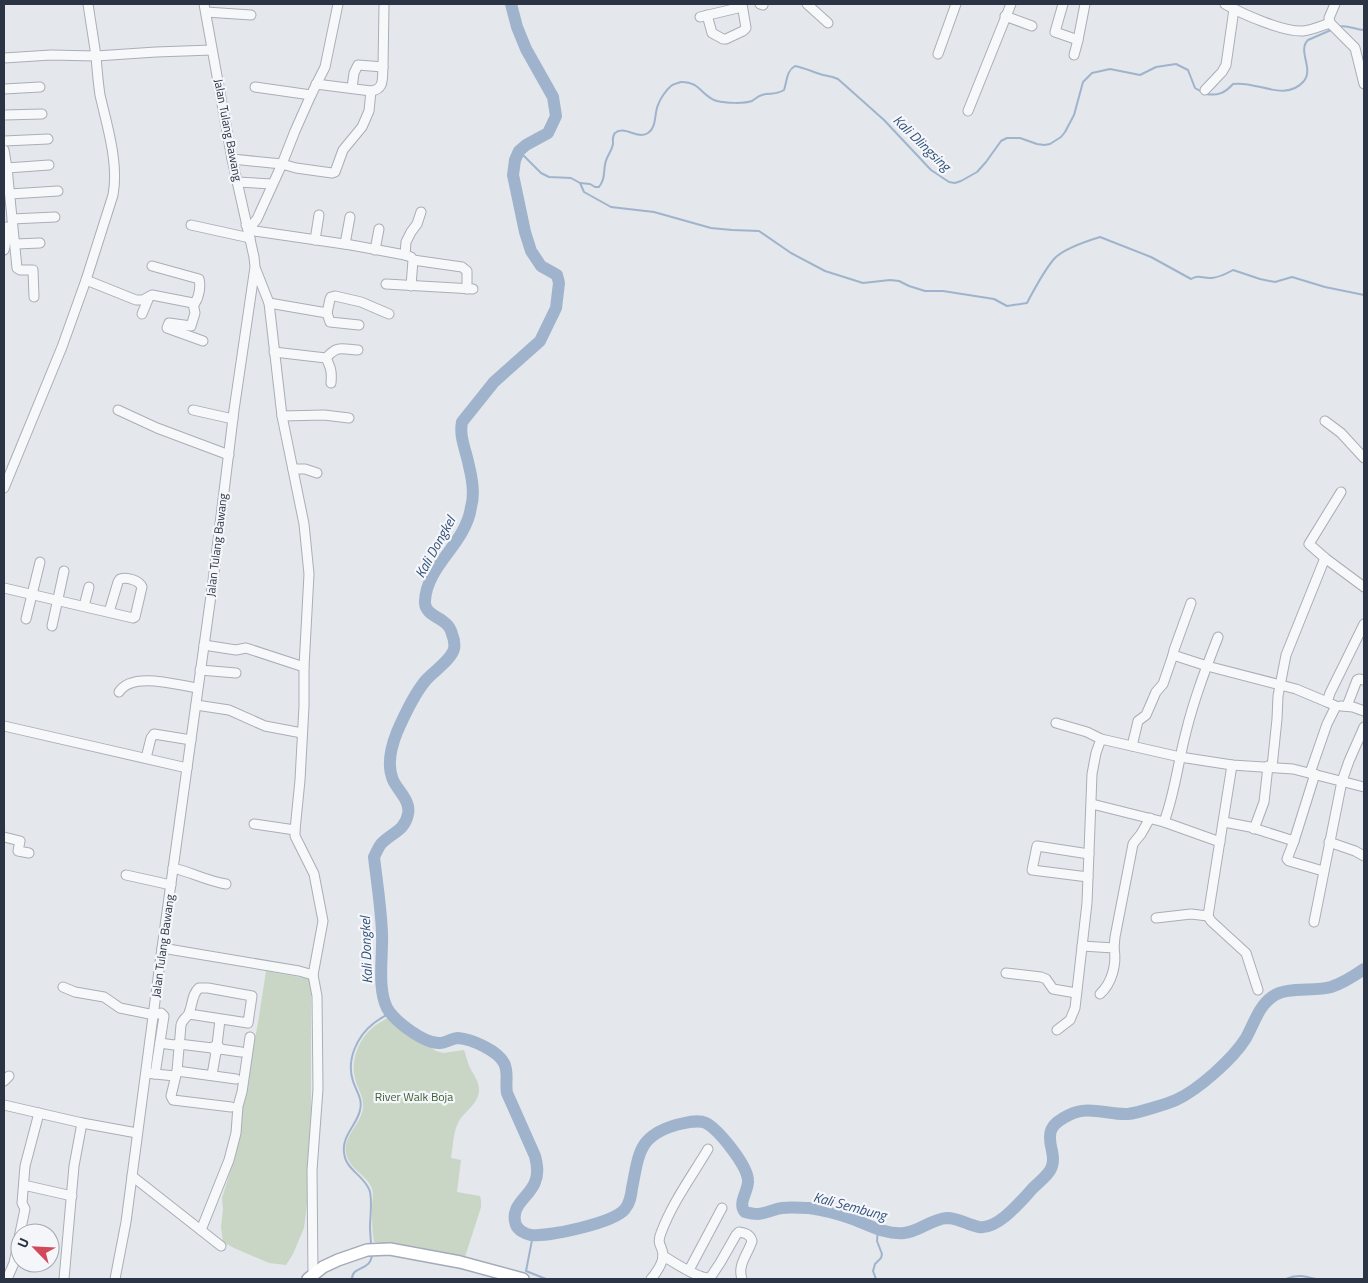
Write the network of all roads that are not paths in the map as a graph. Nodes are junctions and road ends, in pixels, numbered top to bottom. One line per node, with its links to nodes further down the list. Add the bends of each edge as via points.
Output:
1 (88, 4): 23 (street)
2 (338, 4): 26 (street, via 325,67)
3 (807, 4): 16 (street)
4 (956, 4): 21 (street)
5 (1010, 4): 15 (street)
6 (1063, 4): 19 (street, via 1055,32)
7 (1085, 4): 19 (street)
8 (1225, 4): 13 (street)
9 (1335, 4): 18 (street, via 1329,18)
10 (742, 5): 10 (street, via 704,16 712,34 726,39 743,31 746,28)
11 (384, 6): 25 (street)
12 (205, 8): 14 (street); 20 (street, Jalan Tulang Bawang)
13 (1234, 9): 18 (street, via 1295,30); 32 (street, via 1226,65)
14 (251, 15)
15 (1005, 16): 17 (street); 35 (street)
16 (828, 23)
17 (1032, 26)
18 (1333, 27): 27 (street, via 1355,48)
19 (1078, 40): 22 (street)
20 (212, 50): 23 (street); 41 (street, Jalan Tulang Bawang)
21 (938, 54)
22 (1074, 55)
23 (96, 56): 24 (street); 67 (street, via 115,182)
24 (4, 58)
25 (383, 67): 31 (street, via 358,65); 33 (street, via 380,88)
26 (316, 84): 31 (street); 34 (street)
27 (1364, 84)
28 (40, 87): 30 (street)
29 (255, 87): 34 (street)
30 (4, 88)
31 (352, 88): 33 (street)
32 (1205, 90)
33 (371, 91): 42 (street, via 369,111 362,127 343,150 335,172)
34 (311, 95): 42 (street)
35 (968, 111)
36 (42, 114): 37 (street)
37 (4, 115)
38 (48, 139): 39 (street)
39 (4, 141)
40 (4, 150): 44 (street)
41 (232, 159): 42 (street); 45 (street, Jalan Tulang Bawang)
42 (282, 164): 46 (street)
43 (49, 166): 44 (street)
44 (7, 168): 48 (street)
45 (237, 182): 46 (street); 57 (street, Jalan Tulang Bawang)
46 (272, 184): 57 (street)
47 (58, 191): 48 (street)
48 (8, 198): 53 (street)
49 (421, 212): 64 (street, via 408,238)
50 (319, 215): 58 (street)
51 (55, 217): 53 (street)
52 (350, 217): 61 (street)
53 (12, 219): 60 (street)
54 (191, 225): 57 (street)
55 (7, 227): 62 (street)
56 (380, 229): 63 (street)
57 (248, 231): 58 (street); 66 (street, Jalan Tulang Bawang)
58 (315, 240): 61 (street)
59 (40, 243): 60 (street)
60 (16, 244): 70 (street, via 18,269 33,270)
61 (346, 244): 63 (street)
62 (4, 250)
63 (375, 250): 64 (street)
64 (409, 258): 69 (street); 69 (street, via 462,267 467,272 470,289)
65 (152, 266): 72 (street, via 199,279 198,298)
66 (255, 267): 73 (street); 87 (street, Jalan Tulang Bawang)
67 (86, 280): 71 (street, via 136,300); 93 (street)
68 (386, 284): 69 (street)
69 (411, 286)
70 (34, 297)
71 (149, 297): 72 (street); 75 (street)
72 (194, 303): 78 (street, via 190,331)
73 (269, 303): 74 (street); 80 (street)
74 (328, 313): 76 (street, via 330,299 335,296 361,302); 77 (street, via 330,322)
75 (142, 314)
76 (388, 314)
77 (359, 325)
78 (203, 341)
79 (358, 350): 81 (street, via 340,348)
80 (274, 352): 81 (street); 85 (street)
81 (326, 358): 82 (street, via 332,374)
82 (330, 383)
83 (118, 410): 89 (street)
84 (193, 410): 87 (street)
85 (282, 416): 86 (street); 91 (street)
86 (348, 418)
87 (233, 419): 89 (street, Jalan Tulang Bawang)
88 (1325, 421): 90 (street)
89 (229, 455): 110 (street, Jalan Tulang Bawang)
90 (1364, 458)
91 (293, 469): 92 (street); 113 (street, via 304,524 309,574)
92 (317, 473)
93 (4, 488)
94 (1341, 492): 95 (street, via 1309,544)
95 (1325, 558): 99 (street); 117 (street, via 1286,655)
96 (40, 562): 101 (street)
97 (64, 570): 102 (street)
98 (89, 587): 104 (street)
99 (1364, 587)
100 (4, 588): 101 (street)
101 (32, 594): 102 (street); 106 (street)
102 (58, 600): 104 (street); 108 (street)
103 (1191, 602): 111 (street)
104 (84, 606): 105 (street)
105 (110, 612): 105 (street, via 133,621 142,586 138,582 120,579)
106 (26, 619)
107 (1364, 624): 120 (street, via 1333,688)
108 (52, 626)
109 (1218, 637): 112 (street)
110 (204, 645): 113 (street, via 236,650 246,648); 114 (street, Jalan Tulang Bawang)
111 (1173, 655): 112 (street); 130 (street, via 1163,684 1146,715 1138,721)
112 (1207, 666): 117 (street); 131 (street)
113 (304, 667): 127 (street)
114 (200, 670): 115 (street); 118 (street, Jalan Tulang Bawang)
115 (236, 672)
116 (1364, 680): 122 (street, via 1357,680)
117 (1280, 685): 120 (street); 134 (street)
118 (197, 688): 119 (street, via 143,680 132,682); 121 (street, Jalan Tulang Bawang)
119 (119, 692)
120 (1332, 704): 122 (street); 136 (street)
121 (196, 705): 127 (street, via 229,710 265,726); 129 (street, Jalan Tulang Bawang)
122 (1347, 706): 123 (street)
123 (1364, 711)
124 (1056, 723): 128 (street)
125 (4, 726): 132 (street)
126 (1364, 727): 137 (street)
127 (302, 732): 145 (street)
128 (1101, 739): 130 (street); 139 (street, via 1092,774)
129 (190, 740): 132 (street, via 154,734); 135 (street, Jalan Tulang Bawang)
130 (1132, 746): 131 (street)
131 (1180, 757): 133 (street); 141 (street)
132 (146, 758): 135 (street)
133 (1232, 765): 134 (street); 142 (street)
134 (1270, 767): 136 (street); 144 (street, via 1264,802)
135 (187, 768): 153 (street, Jalan Tulang Bawang)
136 (1312, 774): 137 (street); 147 (street)
137 (1342, 781): 138 (street); 149 (street)
138 (1364, 787)
139 (1092, 804): 140 (street); 151 (street)
140 (1150, 818): 141 (street); 164 (street, via 1134,844)
141 (1164, 822): 148 (street)
142 (1224, 822): 144 (street); 148 (street)
143 (254, 824): 145 (street)
144 (1254, 829): 147 (street)
145 (295, 830): 166 (street, via 314,874 323,921)
146 (4, 837): 150 (street, via 20,841 18,851)
147 (1294, 841): 154 (street, via 1287,859)
148 (1220, 842): 159 (street)
149 (1329, 842): 152 (street); 154 (street)
150 (29, 853)
151 (1089, 854): 156 (street); 156 (street, via 1036,846 1032,870)
152 (1364, 856)
153 (173, 868): 157 (street); 158 (street, Jalan Tulang Bawang)
154 (1323, 871): 161 (street)
155 (126, 875): 158 (street)
156 (1088, 877): 162 (street)
157 (226, 884)
158 (171, 885): 163 (street, Jalan Tulang Bawang)
159 (1208, 916): 160 (street, via 1191,914); 168 (street, via 1246,953)
160 (1156, 918)
161 (1314, 922)
162 (1082, 946): 164 (street); 169 (street)
163 (162, 948): 166 (street); 172 (street, Jalan Tulang Bawang)
164 (1114, 948): 170 (street, via 1111,978)
165 (1006, 973): 169 (street, via 1041,977 1053,989)
166 (313, 975): 199 (street, via 317,996 318,1089 312,1170)
167 (64, 987): 172 (street, via 104,997 120,1008)
168 (1258, 990)
169 (1076, 993): 174 (street, via 1072,1016)
170 (1100, 994)
171 (189, 1014): 173 (street); 173 (street, via 195,992 201,988 252,996 248,1023); 177 (street, via 182,1022)
172 (154, 1015): 176 (street, via 164,1016); 180 (street, Jalan Tulang Bawang)
173 (220, 1020): 178 (street)
174 (1057, 1030)
175 (250, 1037): 195 (street, via 234,1142)
176 (160, 1043): 177 (street); 180 (street)
177 (179, 1044): 178 (street); 181 (street)
178 (216, 1049): 179 (street); 182 (street)
179 (241, 1052)
180 (150, 1074): 181 (street); 188 (street, Jalan Tulang Bawang, via 143,1088)
181 (176, 1074): 182 (street); 185 (street, via 173,1100)
182 (212, 1075): 183 (street)
183 (236, 1079)
184 (4, 1105): 186 (street)
185 (231, 1107)
186 (39, 1113): 187 (street); 194 (street, via 26,1166)
187 (82, 1123): 188 (street); 192 (street)
188 (137, 1133): 190 (street, Jalan Tulang Bawang)
189 (708, 1149): 197 (street, via 660,1235)
190 (132, 1176): 195 (street); 201 (street, Jalan Tulang Bawang)
191 (28, 1186): 192 (street)
192 (71, 1200): 200 (street)
193 (722, 1208): 198 (street)
194 (22, 1223)
195 (201, 1230): 196 (street)
196 (221, 1246)
197 (663, 1256): 198 (street); 203 (street)
198 (689, 1270): 204 (street, via 710,1278 736,1234 745,1233 752,1241 742,1262)
199 (311, 1277): 202 (main road, via 338,1260 371,1250 399,1250)
200 (64, 1279)
201 (115, 1279)
202 (523, 1279)
203 (651, 1279)
204 (742, 1279)

